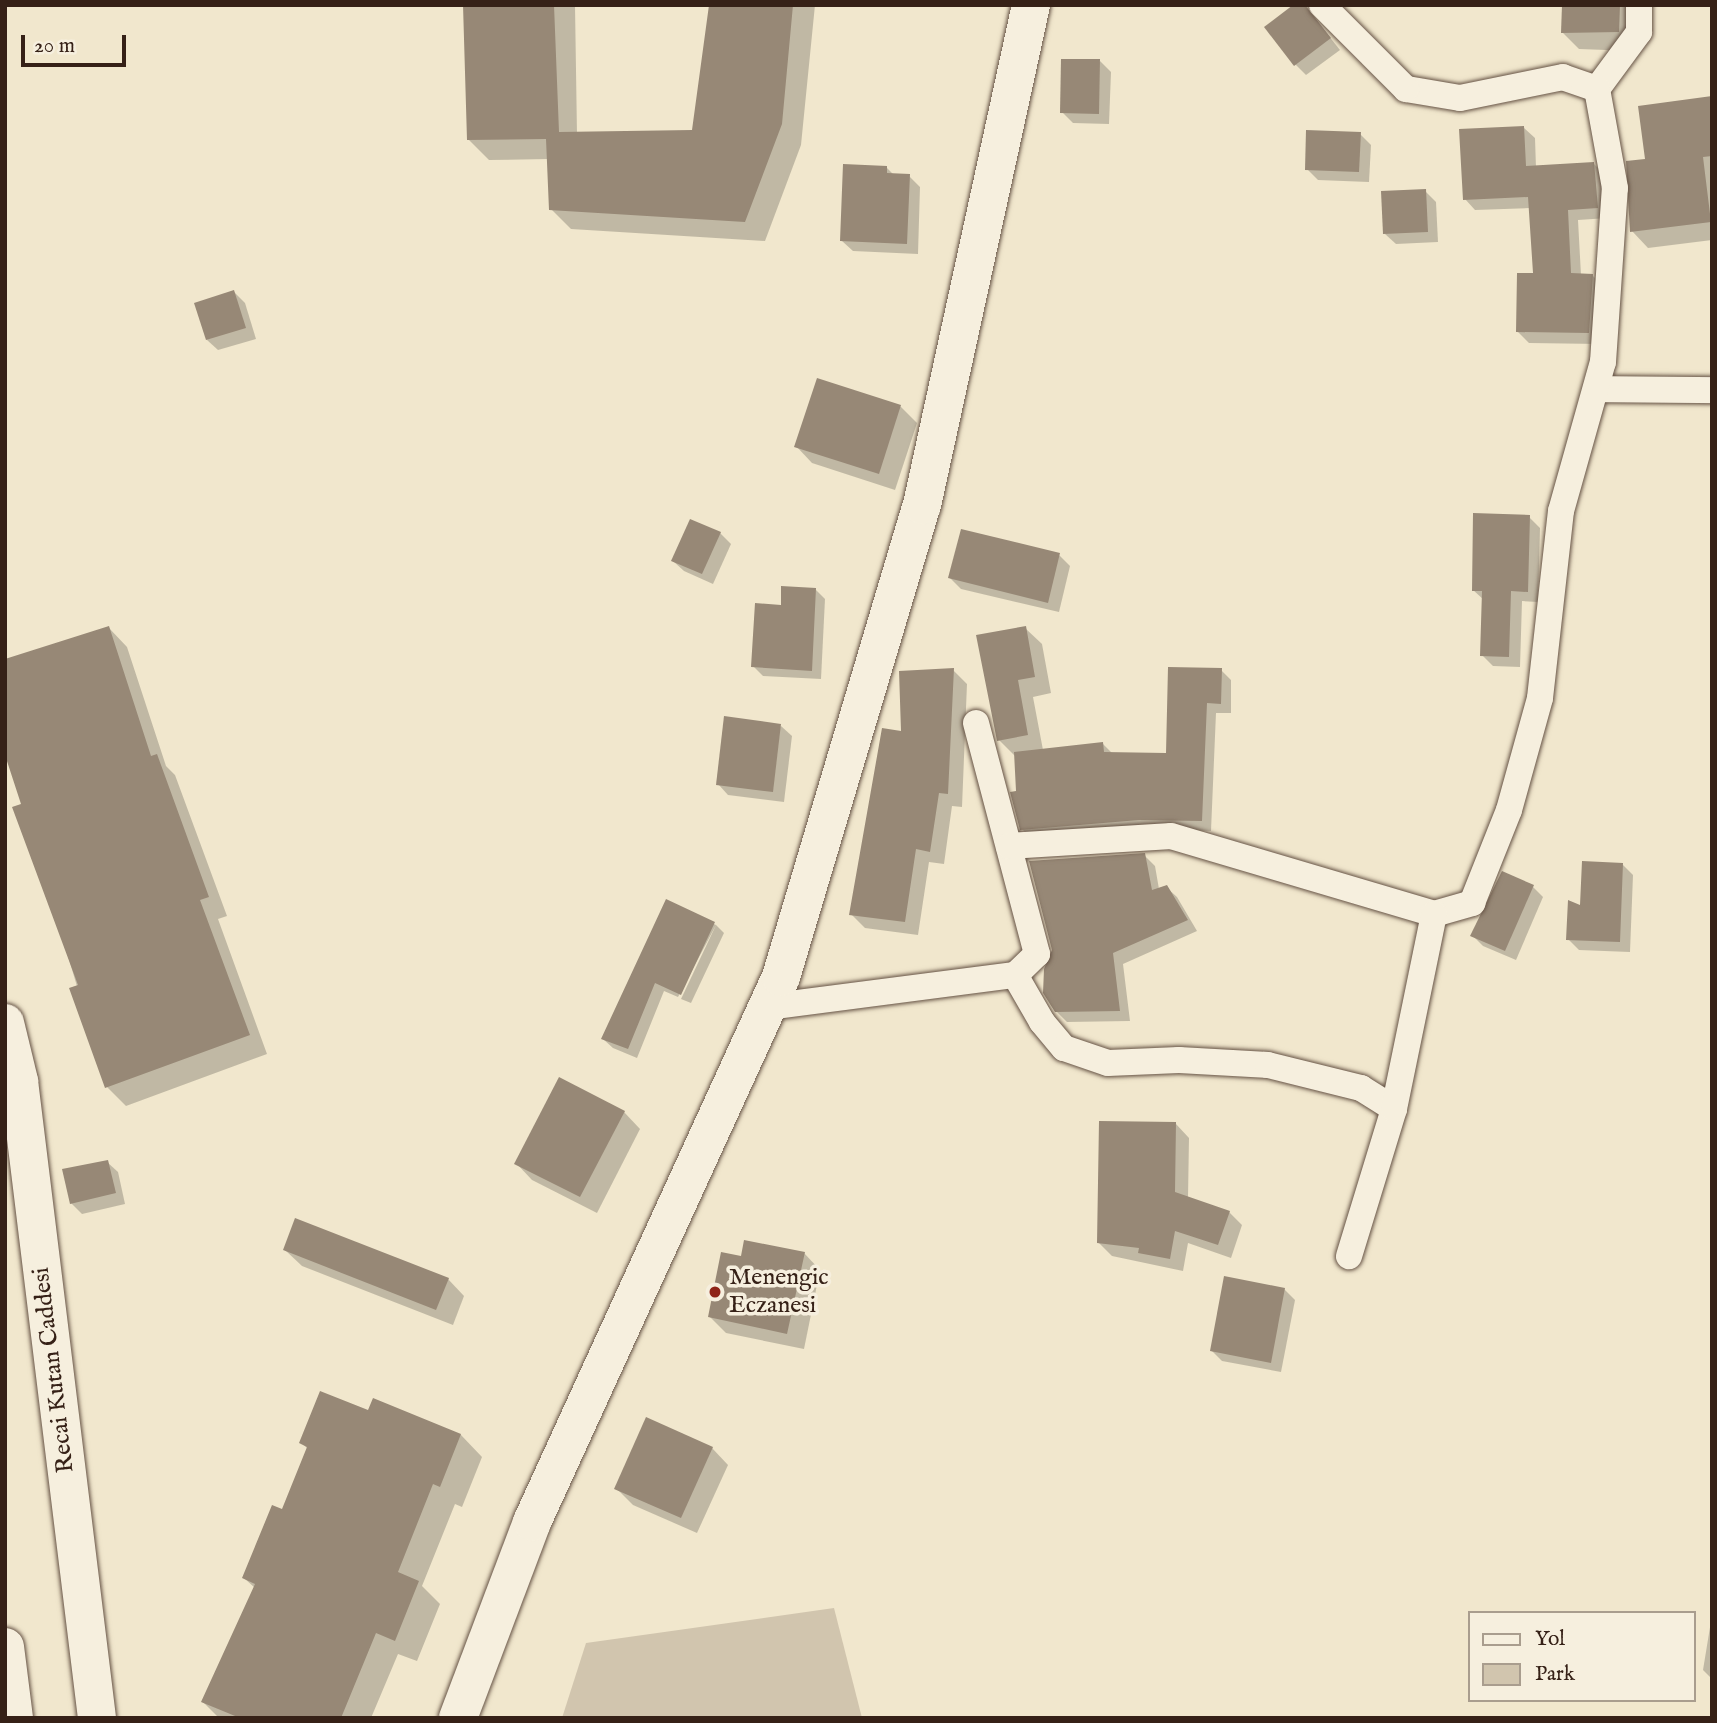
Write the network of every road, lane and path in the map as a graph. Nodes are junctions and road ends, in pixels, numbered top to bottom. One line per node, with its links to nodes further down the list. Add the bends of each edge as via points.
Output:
1 (1031, 5): 11 (street, via 922,505 780,977)
2 (1322, 5): 4 (street, via 1406,89 1460,98 1563,77)
3 (1639, 5): 4 (street, via 1639,32)
4 (1597, 89): 5 (street, via 1615,188 1604,362)
5 (1596, 389): 6 (street); 9 (street, via 1562,511 1540,698 1508,810 1472,903)
6 (1712, 390)
7 (976, 723): 8 (street)
8 (1009, 846): 9 (street, via 1171,836); 10 (street, via 1037,954)
9 (1434, 914): 13 (street)
10 (1015, 975): 11 (street); 13 (street, via 1064,1048 1108,1063 1178,1060 1268,1065 1361,1088)
11 (767, 1007): 18 (street, via 532,1522)
12 (5, 1023): 17 (street, Recai Kutan Caddesi, via 19,1081)
13 (1394, 1109): 14 (street)
14 (1349, 1256)
15 (5, 1647): 16 (street)
16 (14, 1718)
17 (97, 1718)
18 (458, 1718)

